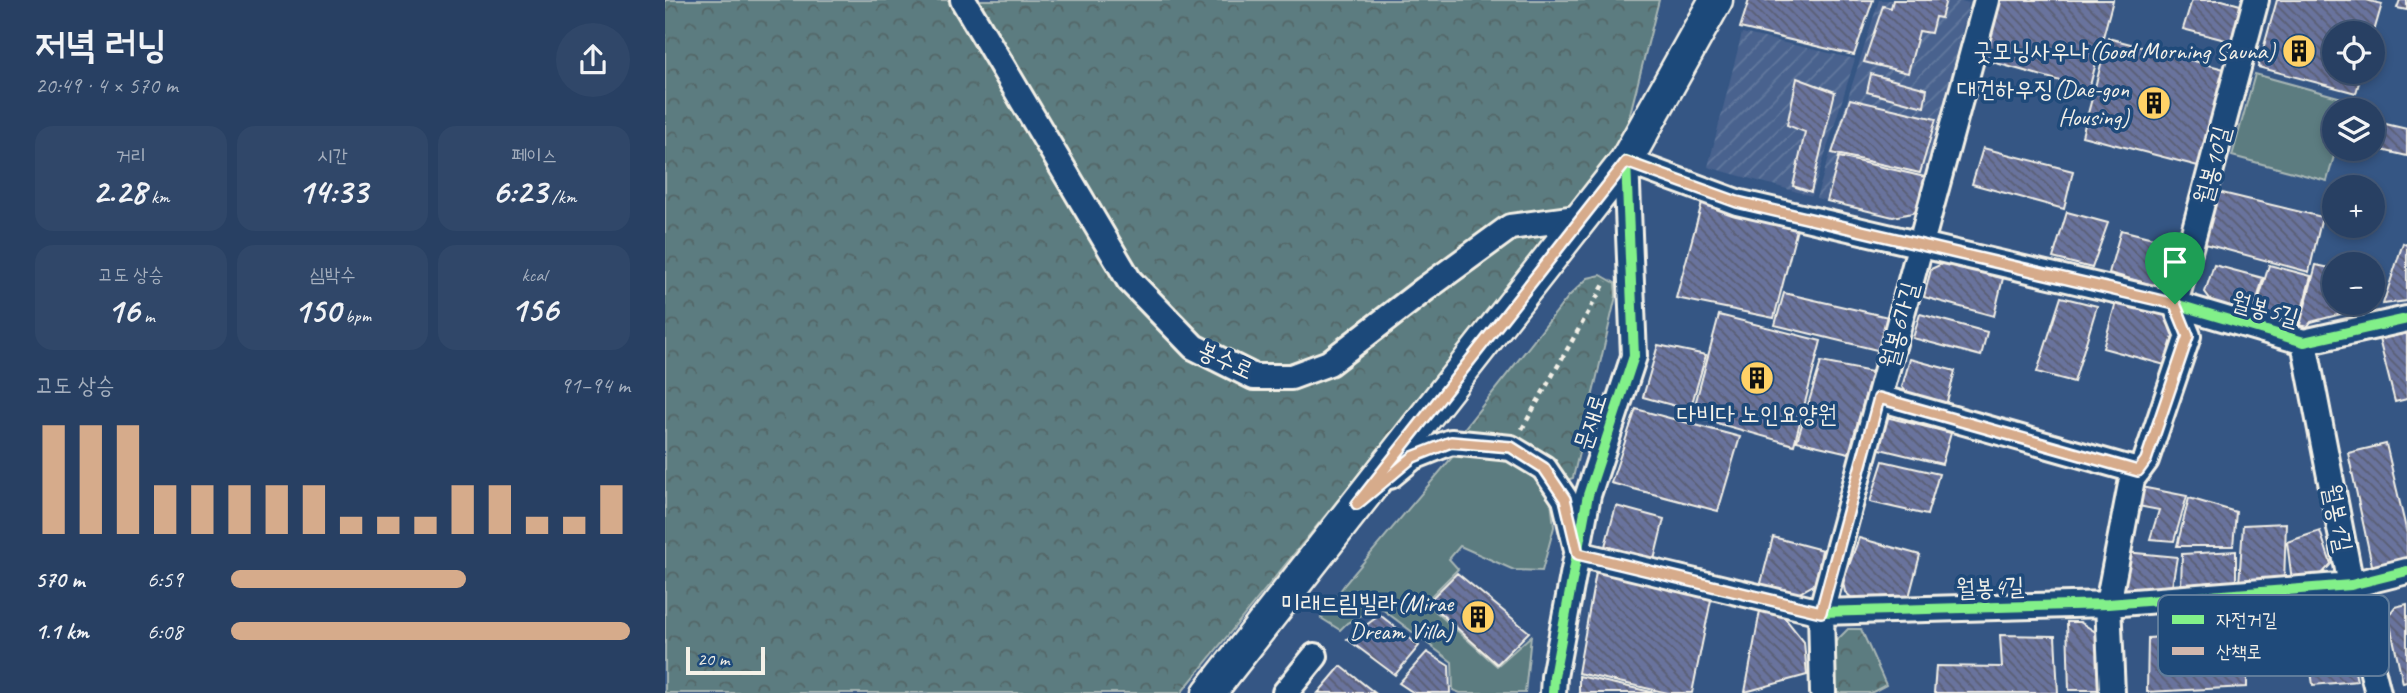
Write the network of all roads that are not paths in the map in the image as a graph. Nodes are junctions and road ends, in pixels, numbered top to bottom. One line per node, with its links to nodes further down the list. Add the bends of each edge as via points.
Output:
1 (963, 0): 6 (street, 봉수로, via 1129,280 1193,347 1254,377 1291,377 1329,363 1510,228)
2 (1716, 0): 5 (main road)
3 (1987, 0): 7 (street, 월봉6가길)
4 (2256, 0): 8 (street, 월봉10길)
5 (1626, 162): 6 (main road); 7 (street, 월봉5길, via 1737,202); 14 (street, 문재로, via 1634,356 1588,495)
6 (1584, 217): 13 (main road)
7 (1921, 245): 8 (street, 월봉5길); 11 (street, 월봉6가길)
8 (2175, 304): 10 (street, 월봉5길); 12 (street, via 2188,336 2146,460)
9 (2407, 319): 10 (street, 월봉5길)
10 (2304, 342): 16 (street, 월봉1길)
11 (1879, 398): 12 (street); 21 (street, 월봉6가길)
12 (2138, 471): 20 (street, via 2132,479)
13 (1357, 504): 14 (street, via 1413,457 1451,442 1511,447 1544,468 1565,499); 24 (main road)
14 (1578, 554): 21 (street, 월봉4길); 26 (street, 문재로)
15 (2407, 571): 16 (street, 월봉4길)
16 (2351, 585): 17 (street, 월봉4길); 18 (street, 월봉1길)
17 (2223, 595)
18 (2354, 595)
19 (2158, 600): 20 (street, 월봉4길)
20 (2108, 604): 21 (street, 월봉4길); 28 (street)
21 (1821, 612): 27 (street, 월봉6가길)
22 (1315, 656): 25 (street)
23 (2374, 676): 29 (street, 월봉1길)
24 (1209, 693)
25 (1285, 693)
26 (1553, 693)
27 (1823, 693)
28 (2112, 693)
29 (2378, 693)

